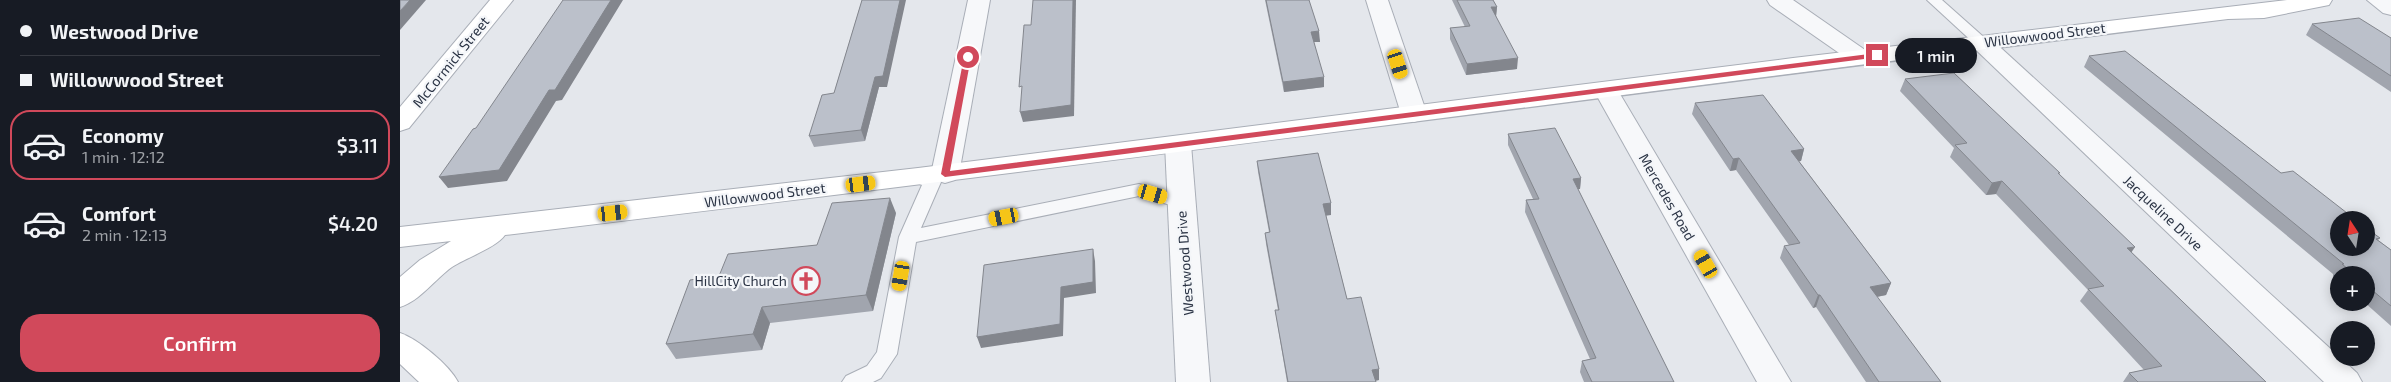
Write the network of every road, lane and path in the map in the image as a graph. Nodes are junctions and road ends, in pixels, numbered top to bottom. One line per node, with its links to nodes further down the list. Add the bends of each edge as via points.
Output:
1 (502, 0): 13 (street, McCormick Street)
2 (979, 0): 15 (street)
3 (1377, 0): 12 (street)
4 (1778, 0): 10 (street)
5 (1934, 0): 9 (lane)
6 (2320, 0): 9 (street, Willowwood Street, via 2264,11 2228,12)
7 (2378, 0): 8 (street)
8 (2391, 8)
9 (1982, 43): 10 (street, Willowwood Street); 27 (street, Jacqueline Drive)
10 (1860, 58): 11 (street, Willowwood Street)
11 (1605, 89): 12 (street, Willowwood Street); 26 (street, Mercedes Road)
12 (1414, 114): 14 (street, Willowwood Street)
13 (400, 123)
14 (1178, 144): 15 (street, Willowwood Street); 17 (street, Westwood Drive)
15 (945, 174): 16 (street, Willowwood Street)
16 (918, 178): 18 (street, Willowwood Street); 19 (lane, via 932,182)
17 (1181, 202): 19 (lane, via 1139,190); 25 (street, Westwood Drive)
18 (518, 224): 20 (street, Willowwood Street); 21 (street, via 461,248 430,269)
19 (908, 236): 24 (lane, via 887,354 874,372)
20 (400, 237)
21 (400, 296)
22 (400, 345): 23 (street)
23 (441, 382)
24 (853, 382)
25 (1193, 382)
26 (1774, 382)
27 (2345, 382)

